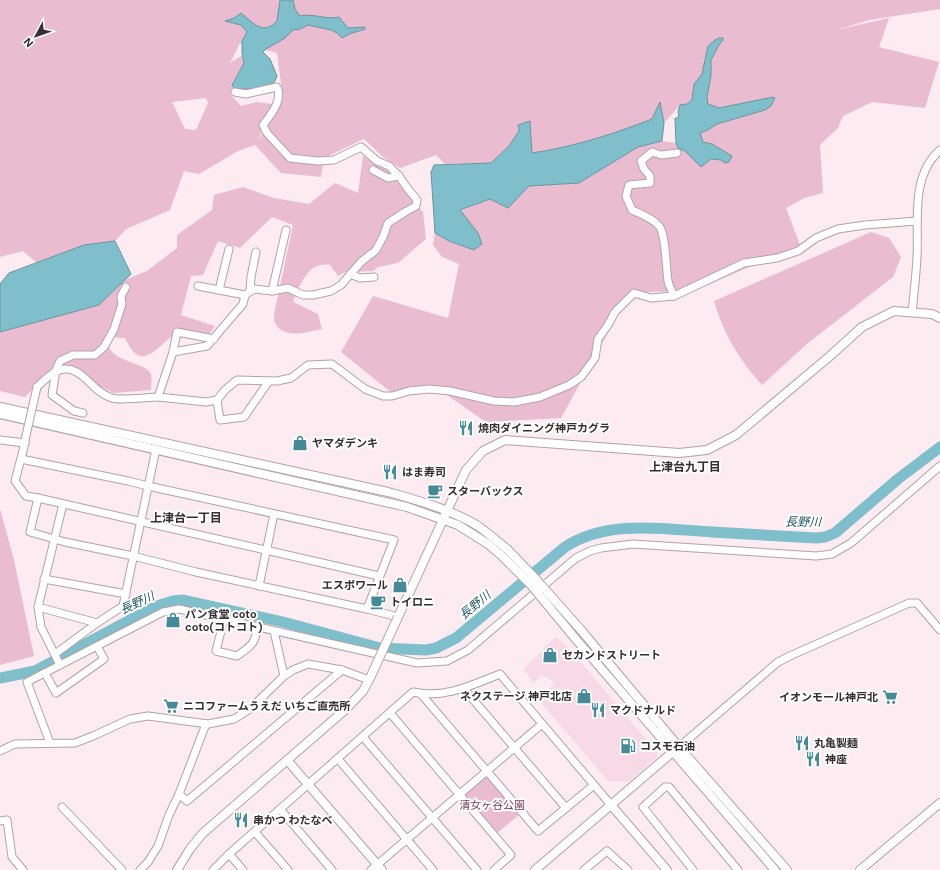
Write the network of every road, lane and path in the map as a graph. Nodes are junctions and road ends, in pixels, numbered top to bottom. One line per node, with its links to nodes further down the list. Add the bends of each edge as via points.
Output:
1 (236, 92): 5 (street, via 246,94 277,87 280,96 263,125 290,158 334,160 361,147 376,161 389,166)
2 (940, 150): 6 (street, via 927,166 921,183)
3 (677, 153): 17 (street, via 661,155 652,152 641,161 650,176 650,183 629,185 626,196 632,210 660,226 668,266 668,283)
4 (373, 170): 5 (street, via 388,178)
5 (399, 176): 10 (street, via 417,200 416,206 388,223 376,250)
6 (917, 221): 17 (street, via 838,229 816,238 798,251 777,258 744,263); 18 (street)
7 (286, 230): 15 (street)
8 (229, 249): 14 (street)
9 (256, 252): 16 (street)
10 (350, 274): 11 (street, via 360,278); 15 (street, via 341,285 331,291 303,295 288,288)
11 (374, 277)
12 (198, 286): 14 (street)
13 (126, 287): 22 (street, via 121,296 122,304 114,329 104,347 95,355 72,355 60,361)
14 (219, 290): 16 (street)
15 (272, 291): 16 (street, via 254,289)
16 (248, 293): 20 (street, via 243,304)
17 (674, 296): 23 (street, via 651,298 634,293 614,312 598,339 595,358 581,377 560,389 522,401 494,401 429,389 383,396 365,389 332,364 308,365 291,378)
18 (912, 312): 19 (street, via 932,314); 37 (street, via 894,311 862,327 736,435 707,450 679,453 505,440 483,451 466,470)
19 (940, 318)
20 (214, 339): 21 (street, via 207,346); 21 (street, via 177,332)
21 (173, 352): 24 (street)
22 (56, 370): 24 (street, via 77,372 95,389 111,398); 27 (street, via 52,396 74,411); 30 (street, bridge, via 37,387)
23 (269, 382): 25 (street, via 237,380); 25 (street, via 244,416 220,420)
24 (158, 397): 25 (street, via 206,402)
25 (216, 400)
26 (0, 407): 37 (street, via 388,492)
27 (83, 413)
28 (0, 414): 31 (street)
29 (0, 440): 30 (street)
30 (25, 441): 32 (street)
31 (156, 449): 34 (street); 39 (street, via 408,507)
32 (21, 459): 34 (street); 35 (street, via 14,481 26,496)
33 (940, 466): 55 (street, via 851,543 832,554 816,556 633,544 590,551 576,558 468,650 447,661 417,663)
34 (148, 486): 38 (street); 40 (street)
35 (38, 498): 36 (street); 41 (street, via 30,532)
36 (63, 504): 40 (street); 41 (street)
37 (446, 510): 39 (street); 43 (street, via 478,526)
38 (274, 514): 42 (street); 45 (street, via 394,540)
39 (442, 519): 43 (street, via 458,525); 51 (street)
40 (141, 521): 42 (street); 44 (street)
41 (54, 539): 44 (street); 46 (street)
42 (267, 550): 45 (street); 47 (street)
43 (504, 552): 72 (street, bridge, via 574,637); 72 (street, bridge, via 534,577 581,630)
44 (133, 556): 47 (street); 48 (street)
45 (379, 576): 50 (street)
46 (44, 579): 48 (street); 49 (street)
47 (259, 586): 50 (street)
48 (126, 594): 53 (street, via 123,606)
49 (38, 607): 53 (street); 58 (street, via 41,627)
50 (367, 609): 51 (street)
51 (398, 617): 63 (street, bridge)
52 (224, 619): 54 (street); 54 (street, via 216,651 237,656 255,640); 57 (street, via 179,609 164,612)
53 (98, 624): 58 (street)
54 (258, 627): 55 (street)
55 (274, 630): 62 (street)
56 (940, 630): 72 (street, via 917,603 909,603 792,655 778,662)
57 (97, 646): 59 (street); 61 (street, via 104,659 56,693)
58 (55, 654): 59 (street)
59 (60, 665): 61 (street)
60 (342, 670): 62 (street, via 308,664); 63 (street); 79 (street, via 187,801)
61 (45, 673): 70 (street, via 27,682)
62 (284, 676): 67 (street, via 250,708 234,719)
63 (370, 678): 75 (street, via 350,706)
64 (464, 689): 65 (street, via 447,693); 68 (street, via 500,674); 71 (street)
65 (421, 694): 66 (street, via 413,692); 76 (street)
66 (390, 713): 69 (street); 80 (street)
67 (206, 724): 70 (street, via 148,716 130,719 75,743); 79 (street)
68 (542, 724): 71 (street); 78 (street)
69 (363, 737): 74 (street); 86 (street)
70 (50, 743): 73 (street, via 15,744)
71 (514, 748): 76 (street); 84 (street)
72 (676, 749): 82 (street); 109 (street); 110 (street)
73 (0, 751)
74 (338, 759): 77 (street); 89 (street)
75 (286, 760): 77 (street); 96 (street, via 202,834)
76 (487, 771): 80 (street); 84 (street, via 538,831)
77 (308, 785): 85 (street); 91 (street)
78 (594, 785): 82 (street); 84 (street)
79 (180, 794): 95 (street, via 158,846)
80 (460, 794): 86 (street); 103 (street, via 511,855)
81 (940, 803): 111 (street)
82 (611, 805): 104 (street); 106 (street)
83 (62, 807): 94 (street)
84 (566, 808)
85 (280, 809): 88 (street); 100 (street)
86 (432, 818): 89 (street); 102 (street)
87 (0, 821): 93 (street, via 8,820 12,857)
88 (254, 832): 90 (street); 99 (street)
89 (407, 840): 91 (street); 101 (street)
90 (229, 854): 97 (street); 98 (street)
91 (377, 868)
92 (586, 869): 105 (street, via 607,851)
93 (23, 870)
94 (122, 870)
95 (140, 870)
96 (177, 870)
97 (213, 870)
98 (243, 870)
99 (288, 870)
100 (332, 870)
101 (433, 870)
102 (477, 870)
103 (494, 870)
104 (535, 870)
105 (628, 870)
106 (667, 870)
107 (693, 870): 108 (street, via 643,807 665,787 669,787)
108 (738, 870)
109 (775, 870)
110 (786, 870)
111 (860, 870)

